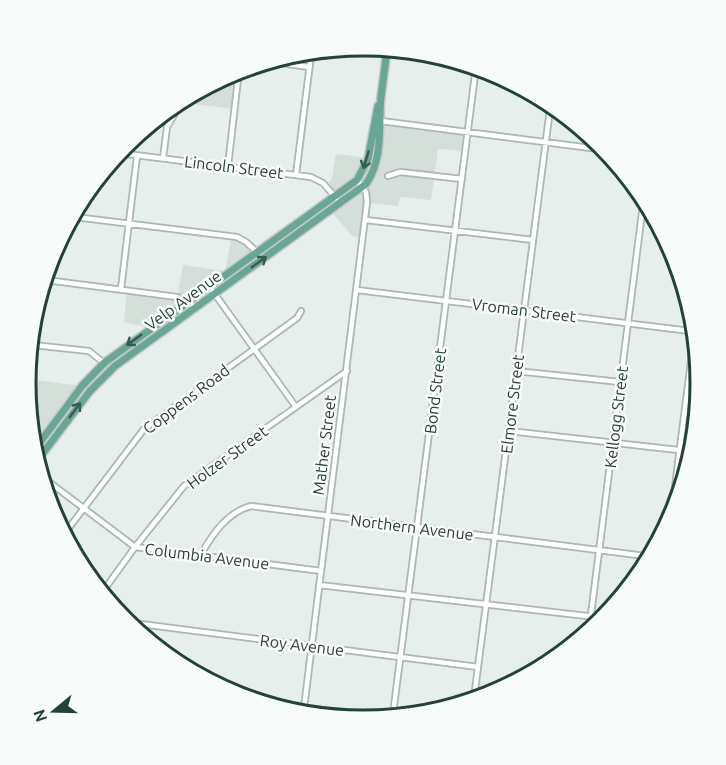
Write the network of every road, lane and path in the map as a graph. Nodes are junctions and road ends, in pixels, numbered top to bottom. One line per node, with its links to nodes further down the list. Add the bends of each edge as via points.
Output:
1 (386, 56): 7 (main road)
2 (310, 60): 4 (street)
3 (288, 65): 4 (street)
4 (309, 67): 18 (street)
5 (475, 75): 11 (street, Bond Street)
6 (238, 80): 17 (street)
7 (381, 98): 10 (main road); 21 (main road, one-way to 21, via 368,159)
8 (549, 114): 12 (street, Elmore Street)
9 (173, 117): 16 (street, via 167,127)
10 (381, 121): 11 (street); 22 (main road, via 377,160)
11 (467, 132): 12 (street); 20 (street, Bond Street)
12 (545, 143): 13 (street); 30 (street, Elmore Street)
13 (591, 148)
14 (129, 155): 15 (street, Lincoln Street)
15 (137, 156): 16 (street, Lincoln Street); 28 (street)
16 (163, 158): 17 (street, Lincoln Street)
17 (228, 166): 18 (street, Lincoln Street)
18 (296, 175): 23 (street, Lincoln Street, via 320,181)
19 (388, 176): 20 (street, via 400,172)
20 (462, 179): 29 (street, Bond Street)
21 (357, 180): 22 (street); 23 (main road, Velp Avenue)
22 (363, 186): 24 (main road, Velp Avenue); 27 (street, Mather Street, via 368,198)
23 (335, 196): 24 (street, Lincoln Street); 31 (main road, Velp Avenue)
24 (340, 203): 36 (main road, Velp Avenue, one-way to 24)
25 (642, 212): 42 (street, Kellogg Street)
26 (81, 218): 28 (street)
27 (366, 220): 29 (street); 35 (street, Mather Street)
28 (129, 224): 31 (street, via 237,237); 34 (street)
29 (455, 230): 30 (street); 38 (street, Bond Street)
30 (534, 240): 40 (street, Elmore Street)
31 (256, 251): 33 (main road, Velp Avenue)
32 (52, 281): 34 (street)
33 (209, 286): 36 (street); 37 (main road, Velp Avenue)
34 (121, 289): 37 (street)
35 (357, 290): 38 (street, Vroman Street); 47 (street, Mather Street)
36 (215, 294): 39 (main road, Velp Avenue); 45 (street)
37 (188, 301): 39 (street); 46 (main road, Velp Avenue, one-way to 46)
38 (446, 301): 40 (street, Vroman Street); 63 (street, Bond Street)
39 (195, 308): 57 (main road, Velp Avenue, one-way to 39, via 103,377)
40 (524, 310): 42 (street, Vroman Street); 48 (street, Elmore Street)
41 (301, 311): 45 (street, Coppens Road, via 297,318)
42 (627, 323): 43 (street, Vroman Street); 50 (street, Kellogg Street)
43 (686, 330)
44 (38, 346): 46 (street, via 89,351)
45 (253, 348): 51 (street); 60 (street, Coppens Road, via 144,429)
46 (104, 363): 53 (main road, Velp Avenue)
47 (347, 371): 51 (street, Holzer Street); 61 (street, Mather Street)
48 (516, 371): 50 (street); 52 (street, Elmore Street)
49 (690, 372): 55 (street)
50 (620, 382): 54 (street, Kellogg Street)
51 (296, 407): 65 (street, Holzer Street, via 184,486)
52 (509, 430): 54 (street); 64 (street, Elmore Street)
53 (41, 441)
54 (612, 443): 55 (street); 66 (street, Kellogg Street)
55 (679, 450): 56 (street); 58 (street)
56 (683, 450)
57 (44, 452)
58 (675, 482)
59 (52, 485): 60 (street, Columbia Avenue)
60 (83, 509): 62 (street, Coppens Road); 65 (street, Columbia Avenue)
61 (328, 516): 63 (street, Northern Avenue); 68 (street, Northern Avenue, via 242,508 225,520); 69 (street, Mather Street)
62 (70, 527)
63 (417, 528): 64 (street, Northern Avenue); 72 (street, Bond Street)
64 (495, 537): 66 (street, Northern Avenue); 73 (street, Elmore Street)
65 (135, 547): 68 (street, Columbia Avenue); 71 (street, Holzer Street)
66 (599, 550): 67 (street, Northern Avenue); 74 (street, Kellogg Street)
67 (640, 555)
68 (200, 556): 69 (street, Columbia Avenue)
69 (321, 571): 70 (street, Mather Street)
70 (320, 585): 72 (street); 76 (street, Mather Street)
71 (107, 586)
72 (409, 594): 73 (street); 77 (street, Bond Street)
73 (486, 604): 74 (street); 78 (street, Elmore Street)
74 (591, 616)
75 (143, 624): 76 (street, Roy Avenue)
76 (312, 647): 77 (street, Roy Avenue); 80 (street, Mather Street)
77 (401, 657): 78 (street, Roy Avenue); 81 (street, Bond Street)
78 (478, 667): 79 (street, Elmore Street)
79 (475, 690)
80 (305, 704)
81 (394, 708)

